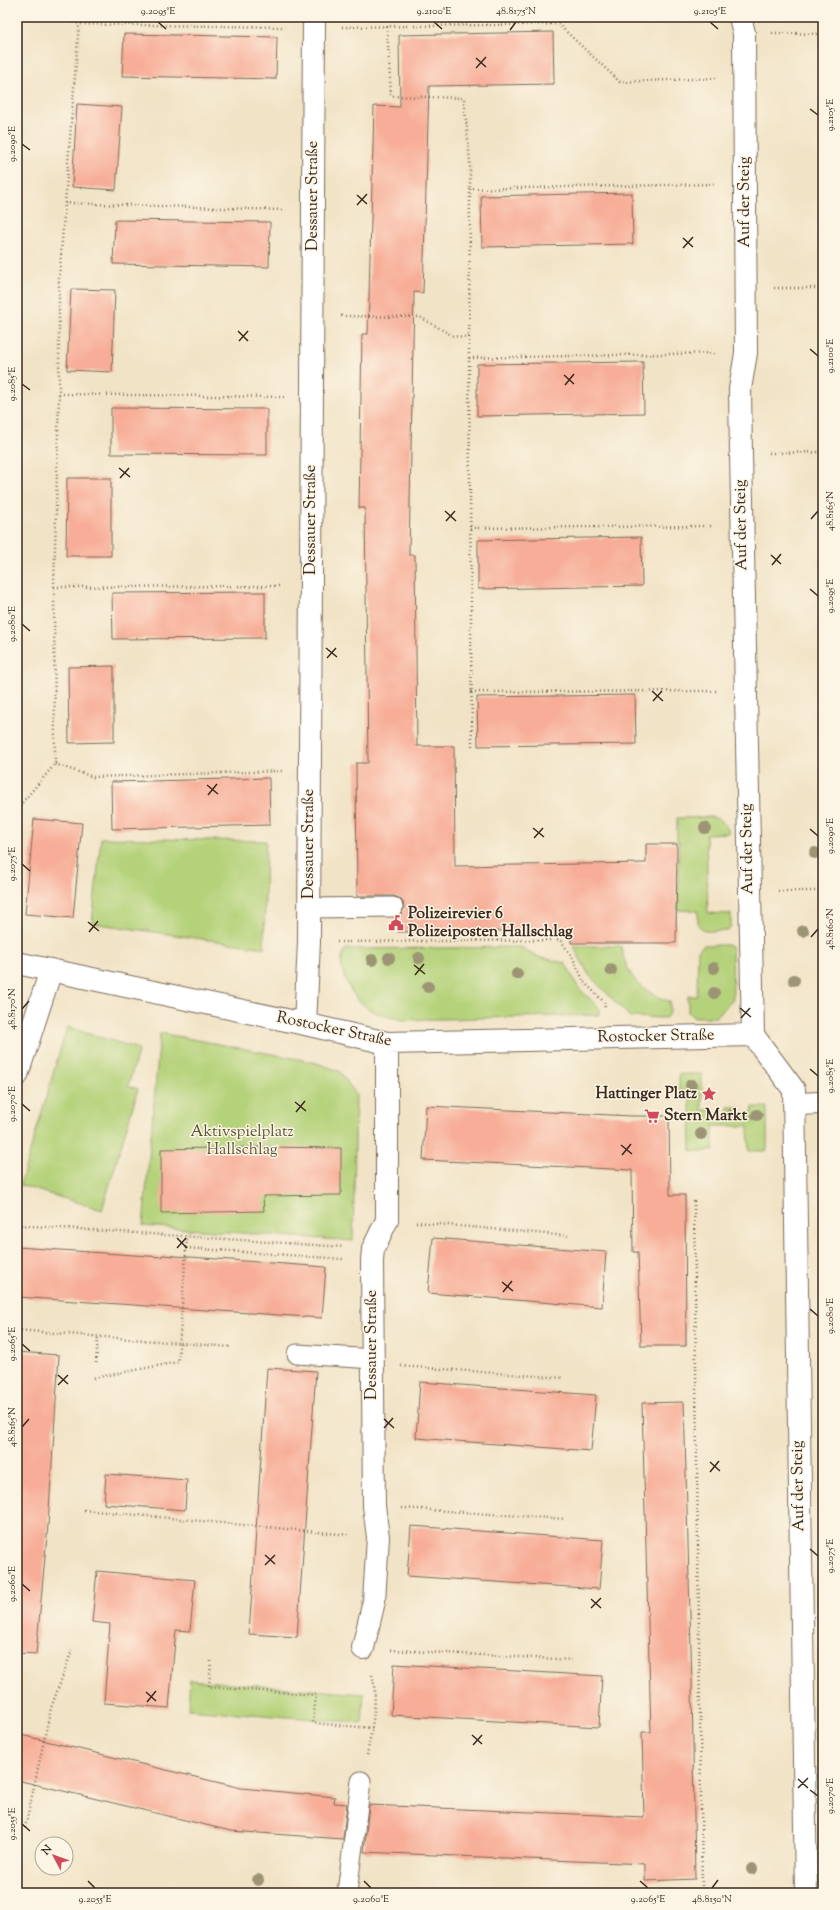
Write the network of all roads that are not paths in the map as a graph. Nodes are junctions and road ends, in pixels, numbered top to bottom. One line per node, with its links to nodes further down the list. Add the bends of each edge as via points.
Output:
1 (314, 22): 4 (street, Dessauer Straße)
2 (742, 25): 8 (street, Auf der Steig, via 746,353 740,390)
3 (393, 907): 4 (lane)
4 (309, 908): 7 (street, Dessauer Straße)
5 (17, 963): 6 (street, Rostocker Straße)
6 (51, 970): 7 (street, Rostocker Straße); 10 (street)
7 (305, 1024): 9 (street, Rostocker Straße)
8 (753, 1035): 9 (street, Rostocker Straße); 12 (street, via 794,1090)
9 (387, 1043): 14 (street, Dessauer Straße, via 387,1220 373,1249)
10 (17, 1075)
11 (823, 1103): 12 (street)
12 (794, 1104): 18 (street, Auf der Steig)
13 (297, 1354): 14 (lane)
14 (373, 1361): 15 (street, Dessauer Straße, via 374,1506 378,1537 374,1601)
15 (363, 1648)
16 (361, 1781): 17 (lane)
17 (346, 1893)
18 (806, 1893)

